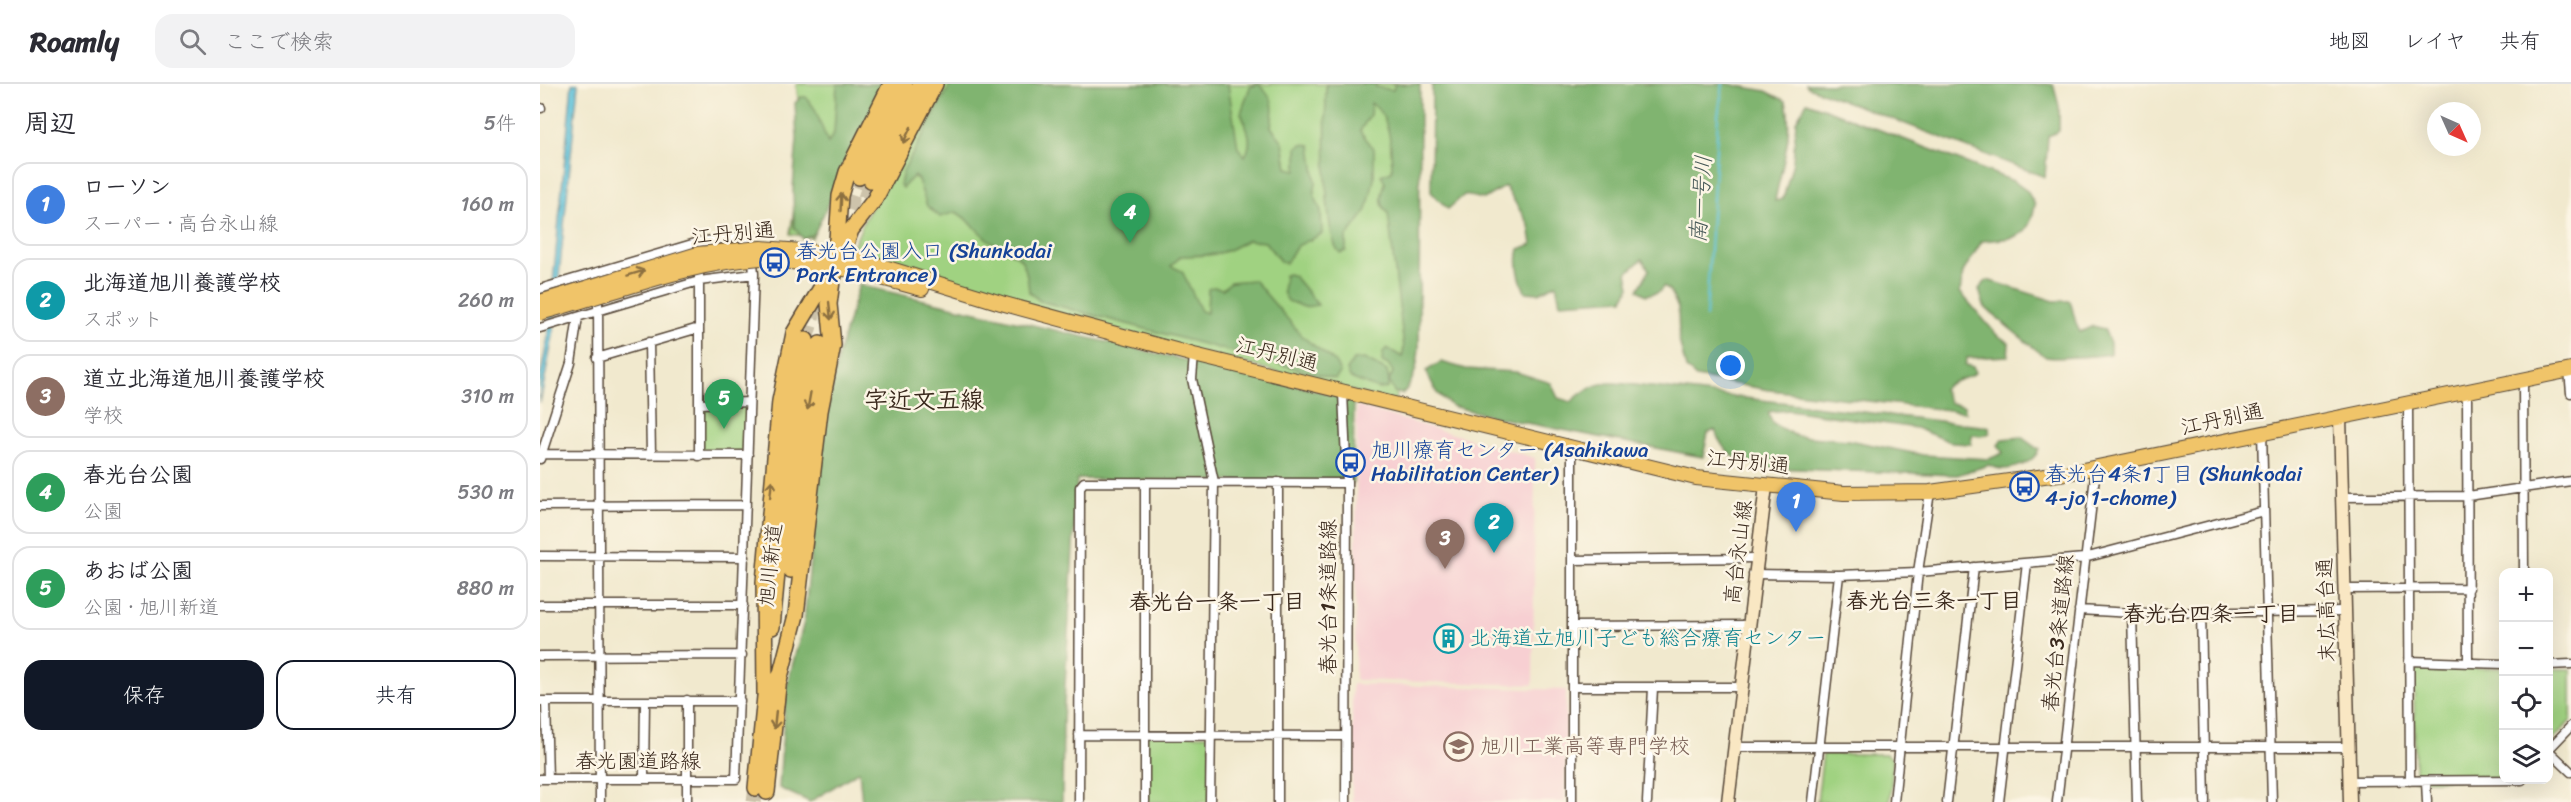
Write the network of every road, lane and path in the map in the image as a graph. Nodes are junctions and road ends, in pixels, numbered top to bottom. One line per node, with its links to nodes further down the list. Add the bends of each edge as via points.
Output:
1 (891, 84): 7 (highway, one-way to 1, via 840,196 847,172)
2 (904, 84): 3 (highway, via 865,178)
3 (920, 84)
4 (935, 84): 7 (highway, one-way to 7, via 875,199 851,230)
5 (699, 242): 8 (street); 9 (street, via 744,238 752,250); 10 (street)
6 (761, 253): 7 (main road, 江丹別通); 12 (main road, 江丹別通, one-way to 6, bridge, via 698,254); 14 (main road, 江丹別通, bridge, via 699,266)
7 (835, 261): 19 (main road, 江丹別通); 86 (highway, one-way to 86, via 829,304 833,345 820,411 796,615); 90 (highway, one-way to 7, via 764,582 780,401 794,333)
8 (597, 272): 11 (street); 13 (street)
9 (754, 274): 10 (street); 26 (street)
10 (699, 281): 13 (street); 17 (street)
11 (540, 289)
12 (540, 302)
13 (599, 311): 15 (street); 20 (street)
14 (540, 313)
15 (575, 318): 16 (street); 36 (street, via 571,363)
16 (540, 328)
17 (699, 328): 18 (street); 28 (street)
18 (649, 342): 20 (street); 33 (street)
19 (1194, 355): 24 (main road, 江丹別通); 40 (street, via 1192,379)
20 (597, 358): 32 (street)
21 (2570, 370): 22 (main road, 江丹別通); 25 (street)
22 (2523, 380): 23 (main road, 江丹別通); 44 (street)
23 (2467, 391): 27 (main road, 江丹別通); 47 (street)
24 (1343, 393): 31 (main road, 江丹別通); 42 (street, 春光台1条道路線)
25 (2571, 393)
26 (749, 402): 28 (street); 34 (street)
27 (2408, 403): 29 (main road, 江丹別通); 46 (street)
28 (700, 404): 35 (street)
29 (2340, 417): 30 (main road, 江丹別通); 48 (street, 末広高台通)
30 (2262, 432): 37 (main road, 江丹別通); 52 (street)
31 (1572, 449): 43 (main road, 江丹別通, via 1696,478); 58 (street)
32 (598, 455): 33 (street); 36 (street); 51 (street)
33 (651, 455): 35 (street)
34 (748, 455): 35 (street); 49 (street)
35 (699, 456)
36 (541, 457)
37 (2096, 468): 45 (main road, 江丹別通); 57 (street, 春光台3条道路線)
38 (2571, 481): 44 (street)
39 (1145, 482): 40 (street); 97 (street, via 1084,482 1080,487); 98 (street)
40 (1214, 482): 41 (street); 99 (street)
41 (1278, 482): 42 (street); 100 (street)
42 (1347, 483): 101 (street, 春光台1条道路線)
43 (1766, 486): 45 (main road, 江丹別通, via 1844,493); 56 (street, 高台永山線)
44 (2523, 489): 47 (street); 61 (street)
45 (1930, 492): 62 (street)
46 (2409, 496): 47 (street); 48 (street); 65 (street)
47 (2468, 496): 66 (street)
48 (2342, 497): 67 (street, 末広高台通)
49 (747, 505): 51 (street); 55 (street)
50 (540, 506): 51 (street)
51 (598, 507): 53 (street)
52 (2264, 511): 57 (street); 72 (street)
53 (598, 555): 54 (street); 55 (street); 69 (street)
54 (540, 556)
55 (744, 557): 70 (street)
56 (1756, 558): 58 (street); 63 (street, 高台永山線)
57 (2084, 558): 59 (street); 71 (street, 春光台3条道路線)
58 (1572, 560): 77 (street)
59 (2027, 563): 60 (street); 105 (street)
60 (1974, 567): 62 (street); 104 (street)
61 (2524, 568)
62 (1918, 572): 64 (street); 111 (street)
63 (1754, 574): 64 (street); 76 (street, 高台永山線)
64 (1839, 575): 110 (street)
65 (2409, 588): 66 (street); 67 (street); 81 (street)
66 (2469, 588): 82 (street)
67 (2344, 590): 73 (street, 末広高台通)
68 (540, 605): 69 (street)
69 (598, 605): 70 (street); 78 (street)
70 (743, 605): 79 (street)
71 (2079, 610): 75 (street); 112 (street, 春光台3条道路線)
72 (2268, 611): 73 (street); 74 (street); 108 (street)
73 (2346, 611): 109 (street, 末広高台通)
74 (2200, 612): 75 (street); 107 (street)
75 (2132, 613): 106 (street)
76 (1748, 625): 77 (street); 88 (street, 高台永山線)
77 (1572, 626): 87 (street)
78 (598, 655): 79 (street); 80 (street); 93 (street)
79 (742, 655): 95 (street)
80 (540, 656)
81 (2409, 661): 82 (street); 121 (street)
82 (2469, 662): 83 (street)
83 (2499, 664)
84 (2571, 664): 85 (street)
85 (2553, 665)
86 (778, 685): 90 (highway, 旭川新道, one-way to 90, via 761,790); 90 (highway, 旭川新道, one-way to 86, via 794,404 813,342)
87 (1572, 687): 89 (street); 130 (street)
88 (1740, 687): 89 (street); 103 (street, 高台永山線)
89 (1653, 688): 131 (street)
90 (765, 694)
91 (687, 700): 94 (street); 95 (street); 118 (street)
92 (543, 701): 93 (street); 116 (street)
93 (598, 701): 94 (street); 115 (street)
94 (645, 701): 117 (street)
95 (740, 701): 118 (street, 春光園道路線, via 736,779)
96 (2571, 726): 102 (street)
97 (1079, 735): 98 (street); 125 (street)
98 (1146, 735): 99 (street); 126 (street)
99 (1210, 735): 100 (street); 127 (street)
100 (1278, 736): 101 (street); 128 (street)
101 (1346, 736): 129 (street, 春光台1条道路線)
102 (2553, 745)
103 (1734, 747): 110 (street); 132 (street, 高台永山線)
104 (1953, 747): 105 (street); 111 (street); 135 (street)
105 (2006, 747): 112 (street); 136 (street)
106 (2136, 747): 107 (street); 112 (street); 138 (street)
107 (2203, 747): 108 (street); 139 (street)
108 (2271, 747): 109 (street); 140 (street)
109 (2348, 747): 120 (street, 末広高台通)
110 (1819, 748): 111 (street); 133 (street)
111 (1899, 748): 134 (street)
112 (2063, 748): 137 (street, 春光台3条道路線)
113 (2553, 755): 114 (street)
114 (2571, 772)
115 (600, 778): 116 (street, 春光園道路線); 117 (street, 春光園道路線); 123 (street)
116 (544, 779)
117 (644, 779): 118 (street, 春光園道路線)
118 (688, 779): 124 (street)
119 (2499, 780): 122 (street)
120 (2350, 781): 121 (street); 141 (street, 末広高台通)
121 (2410, 781): 122 (street)
122 (2426, 781): 142 (street)
123 (600, 802)
124 (687, 802)
125 (1079, 802)
126 (1145, 802)
127 (1210, 802)
128 (1278, 802)
129 (1346, 802)
130 (1572, 802)
131 (1647, 802)
132 (1728, 802)
133 (1813, 802)
134 (1894, 802)
135 (1947, 802)
136 (2000, 802)
137 (2057, 802)
138 (2137, 802)
139 (2205, 802)
140 (2272, 802)
141 (2350, 802)
142 (2427, 802)

